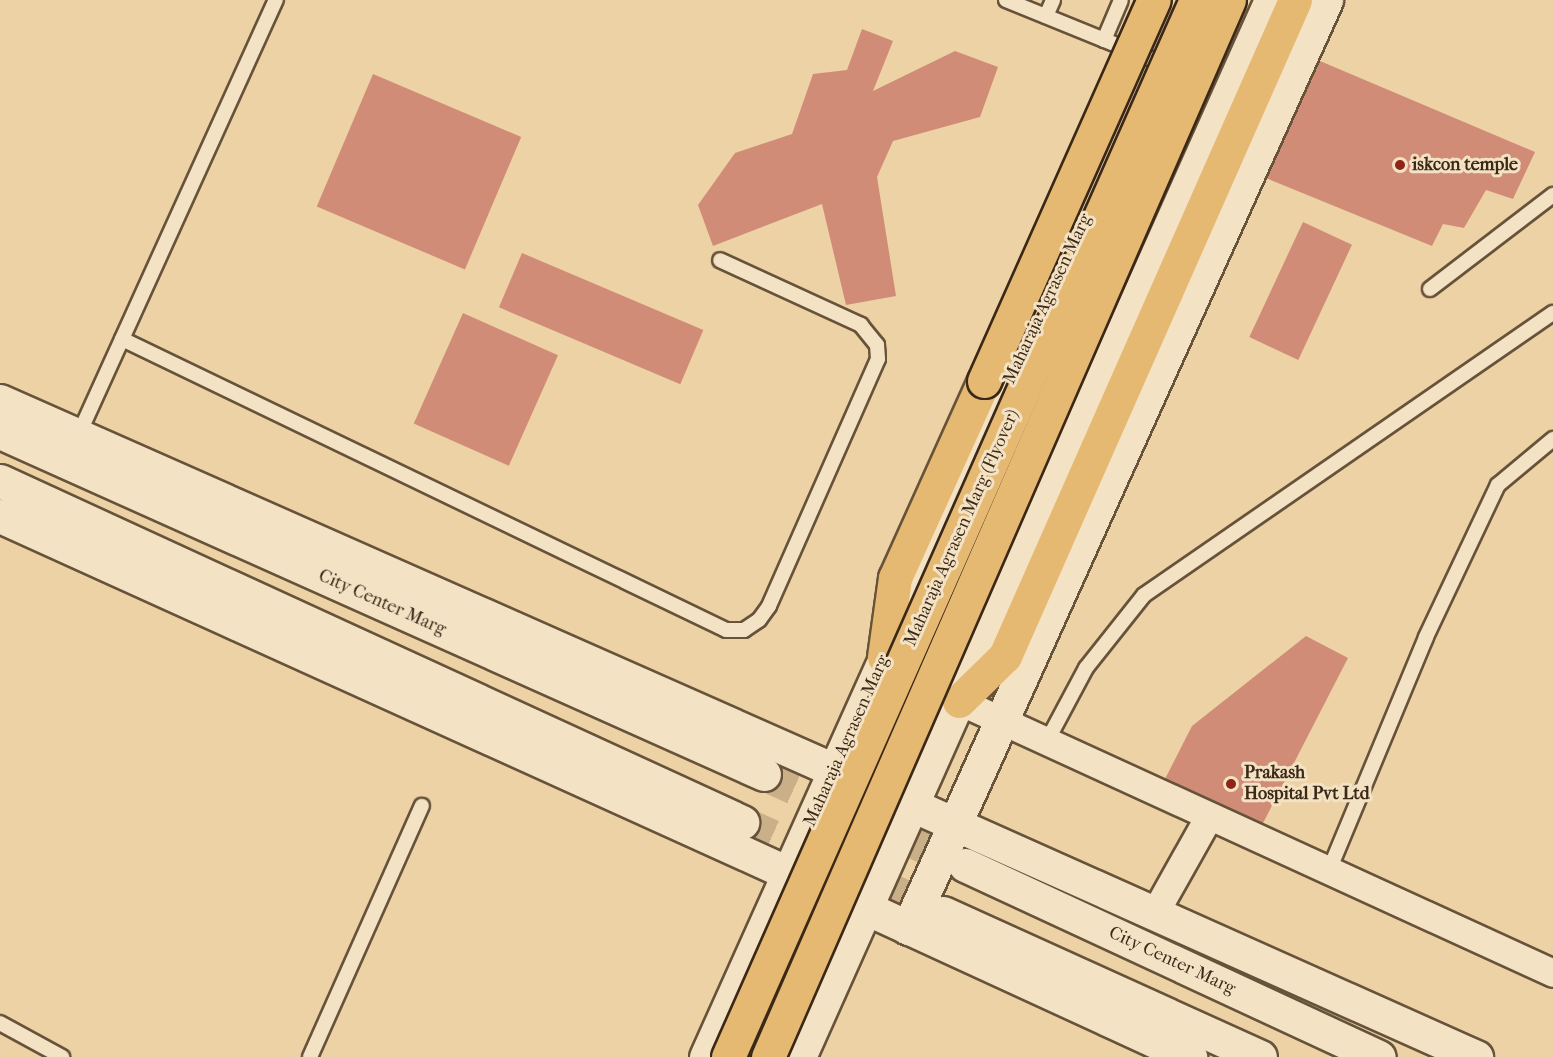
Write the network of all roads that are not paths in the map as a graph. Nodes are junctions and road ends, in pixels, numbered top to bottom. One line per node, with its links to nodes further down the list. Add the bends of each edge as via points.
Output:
1 (276, 0): 21 (lane)
2 (1006, 0): 13 (lane)
3 (1034, 0): 13 (lane)
4 (1053, 0): 13 (lane)
5 (1121, 0): 14 (lane)
6 (1155, 0): 29 (main road, bridge, via 896,578)
7 (1183, 0): 15 (main road, Maharaja Agrasen Marg)
8 (1196, 0): 52 (main road, Maharaja Agrasen Marg (Flyover), bridge)
9 (1228, 0): 53 (main road, Maharaja Agrasen Marg (Flyover), bridge)
10 (1271, 0): 22 (main road)
11 (1295, 0): 30 (main road, via 1005,656)
12 (1326, 0): 31 (main road)
13 (1046, 16): 14 (lane)
14 (1104, 40): 15 (lane)
15 (1156, 61): 20 (main road, Maharaja Agrasen Marg)
16 (1553, 195): 18 (lane)
17 (720, 260): 21 (lane, via 861,326 877,345 878,359 769,606 744,630 726,630)
18 (1430, 290)
19 (1553, 313): 32 (lane, via 1144,595 1086,668)
20 (1031, 335): 22 (main road); 29 (main road, Maharaja Agrasen Marg)
21 (122, 339): 25 (lane)
22 (1110, 361): 30 (main road)
23 (0, 400): 25 (main road)
24 (0, 432): 34 (main road, City Center Marg)
25 (78, 435): 33 (main road)
26 (1553, 439): 41 (lane, via 1498,485 1426,637)
27 (0, 481): 38 (main road)
28 (0, 516): 42 (main road)
29 (884, 657): 33 (main road, Maharaja Agrasen Marg)
30 (959, 701): 31 (street); 35 (main road)
31 (1002, 724): 32 (street); 39 (main road)
32 (1046, 743): 37 (street)
33 (834, 770): 42 (main road, Maharaja Agrasen Marg)
34 (764, 774)
35 (912, 805): 39 (main road); 43 (main road)
36 (422, 806): 50 (lane)
37 (1209, 816): 41 (street); 45 (street)
38 (742, 822)
39 (956, 825): 45 (main road); 46 (main road)
40 (964, 865): 57 (main road, City Center Marg)
41 (1330, 868): 47 (street)
42 (788, 873): 51 (main road, Maharaja Agrasen Marg)
43 (866, 908): 46 (main road); 54 (main road)
44 (943, 913): 56 (main road)
45 (1154, 914): 58 (main road)
46 (908, 928): 55 (main road)
47 (1553, 973)
48 (0, 1023): 49 (lane)
49 (62, 1057)
50 (310, 1057)
51 (706, 1057)
52 (728, 1057)
53 (768, 1057)
54 (799, 1057)
55 (1190, 1057)
56 (1260, 1057)
57 (1379, 1057)
58 (1476, 1057)

